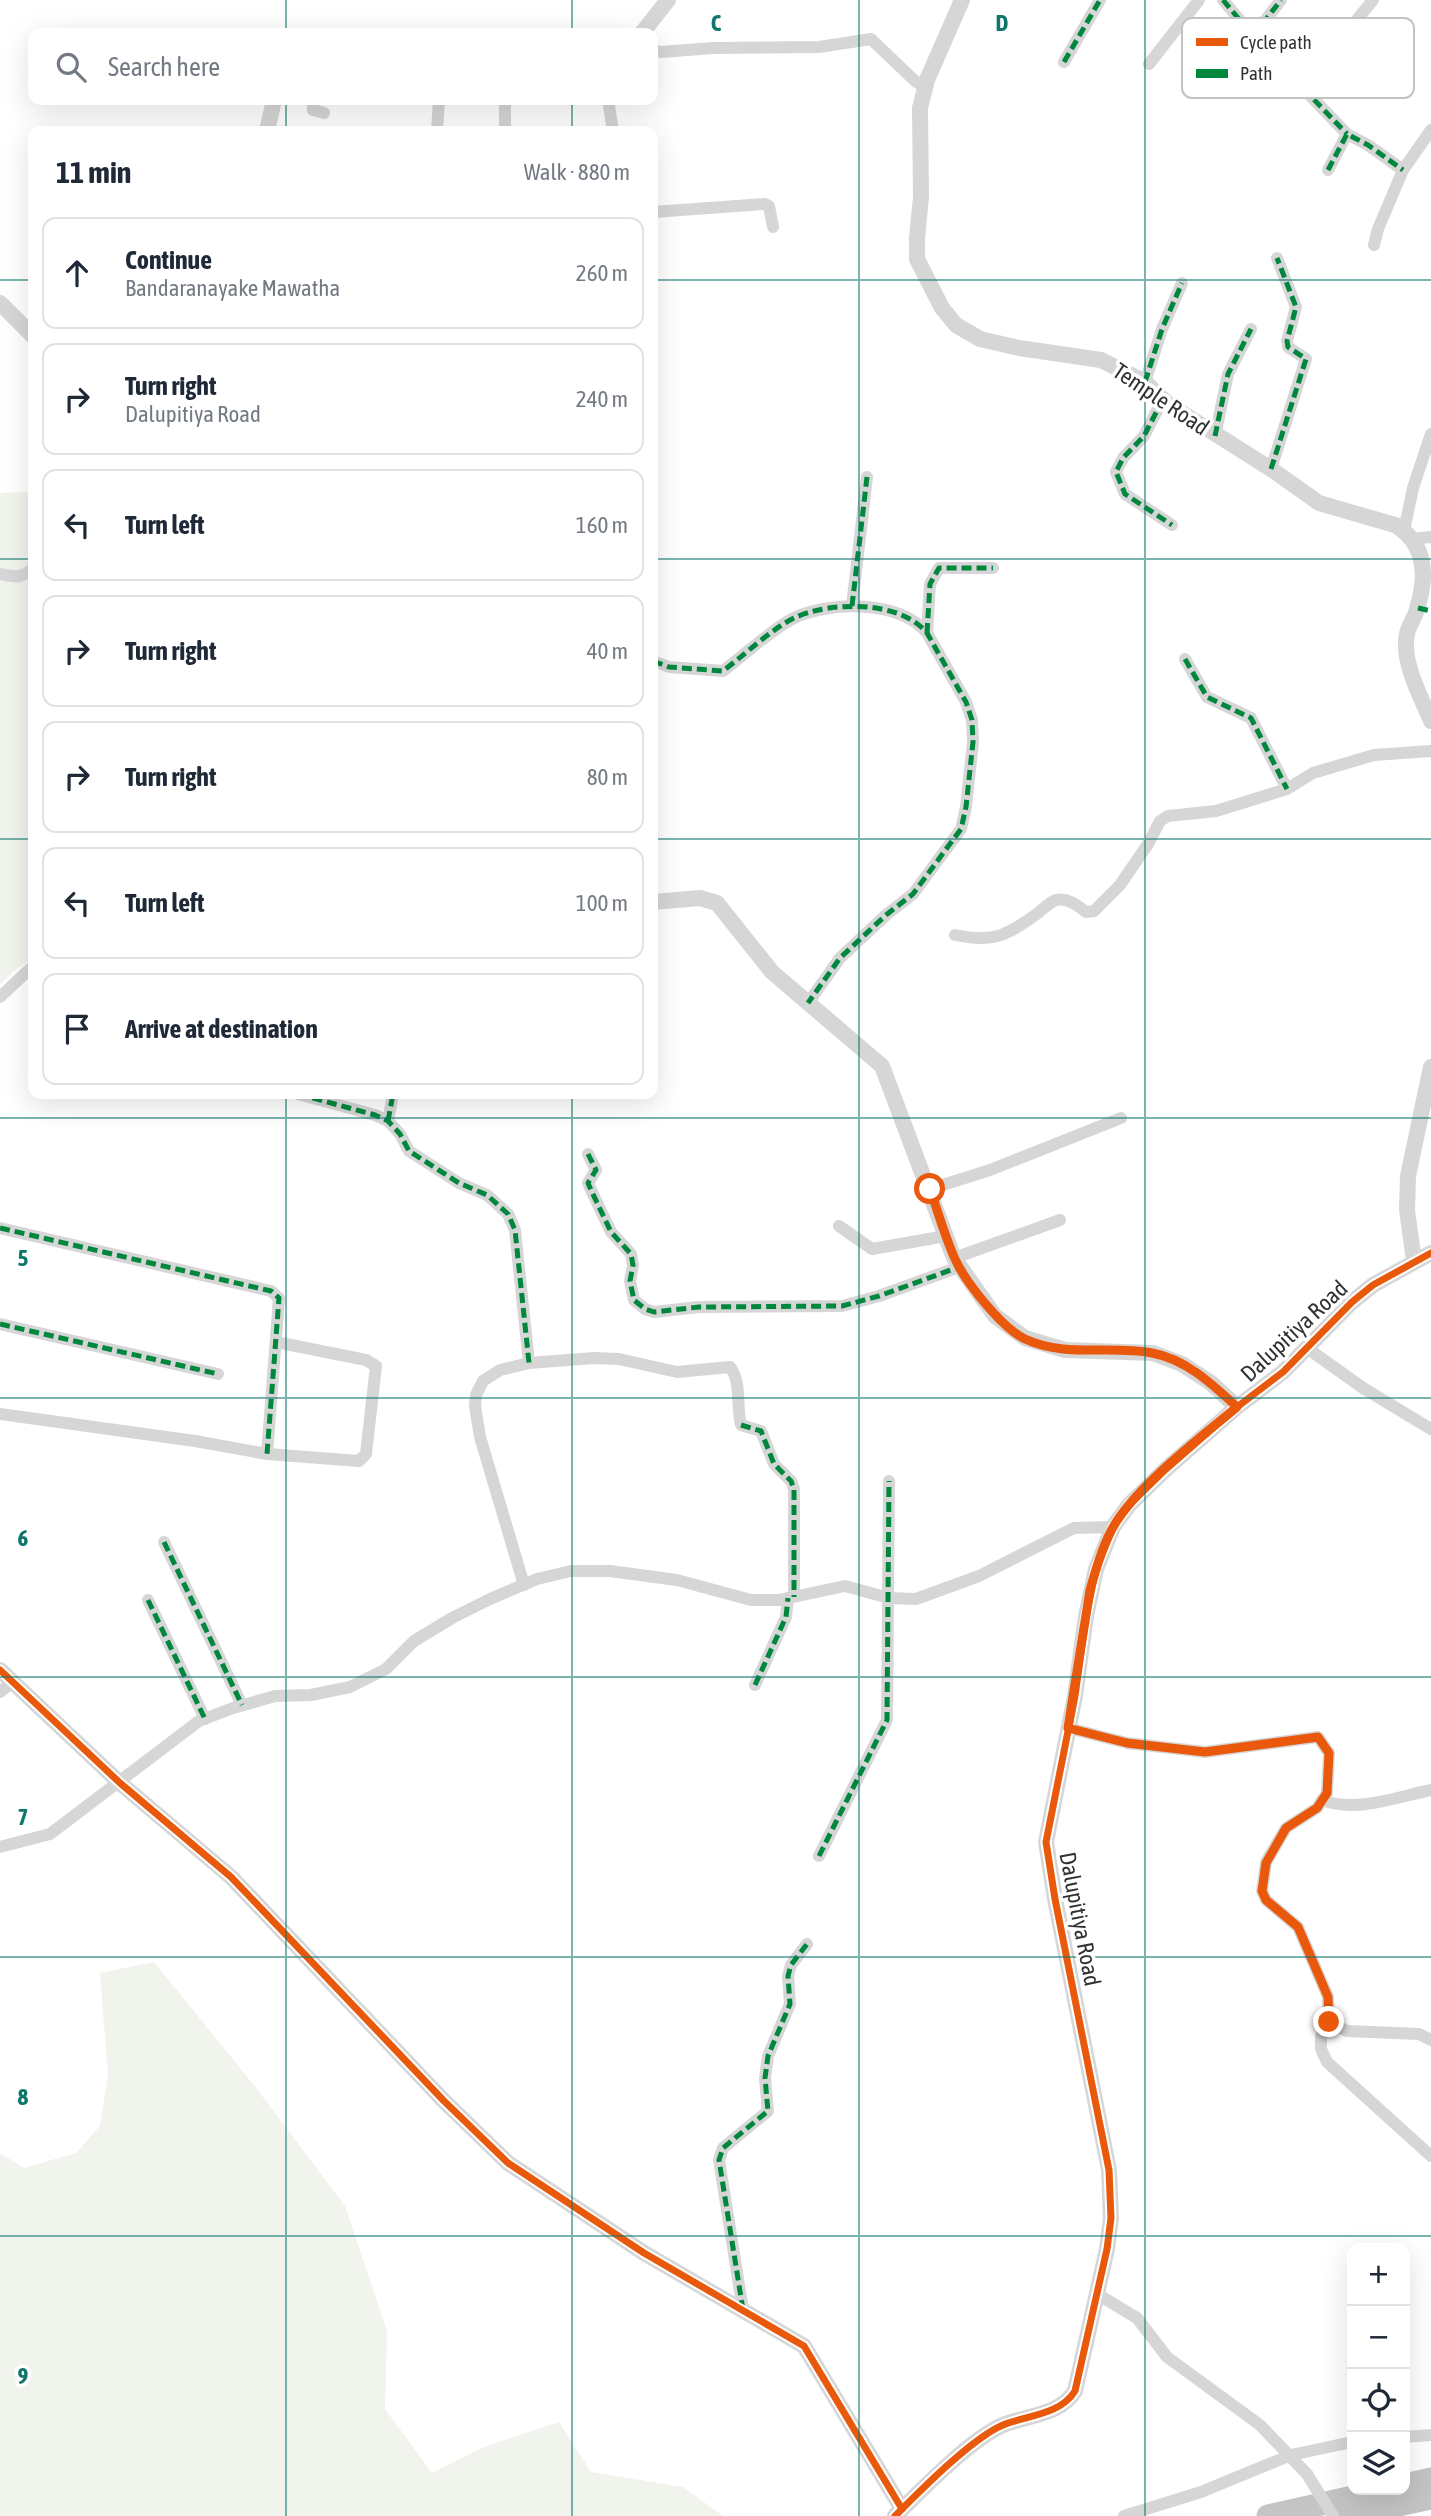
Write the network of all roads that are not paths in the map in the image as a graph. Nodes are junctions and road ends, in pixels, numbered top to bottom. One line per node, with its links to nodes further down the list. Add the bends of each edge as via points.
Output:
1 (668, 0): 13 (street)
2 (962, 0): 17 (street, Temple Road)
3 (1100, 0): 15 (street)
4 (1199, 0): 8 (street)
5 (1223, 0): 9 (street)
6 (1281, 0): 10 (street)
7 (1374, 0): 11 (street)
8 (1185, 18)
9 (1238, 18)
10 (1267, 18)
11 (1359, 18)
12 (1182, 22): 16 (street)
13 (646, 28)
14 (658, 51): 17 (street, via 819,47 871,39)
15 (1064, 62)
16 (1149, 64)
17 (925, 87): 41 (street, Temple Road, via 920,108 918,259 942,308 958,327 980,339 1101,360)
18 (1313, 98): 30 (street)
19 (273, 105): 25 (street)
20 (313, 105): 24 (street, via 313,110)
21 (439, 105): 26 (street)
22 (505, 105): 27 (street)
23 (609, 105): 28 (street)
24 (324, 113)
25 (268, 126)
26 (437, 126)
27 (505, 126)
28 (611, 126)
29 (1431, 130): 32 (street)
30 (1348, 134): 31 (street); 32 (street)
31 (1328, 170)
32 (1403, 170): 35 (street)
33 (658, 212): 34 (street, via 765,204)
34 (774, 227)
35 (1374, 245)
36 (1277, 258): 45 (street, via 1296,307 1288,347 1306,359)
37 (1182, 283): 41 (street)
38 (0, 303): 40 (street)
39 (1251, 328): 44 (street, via 1228,374)
40 (28, 331)
41 (1144, 382): 42 (street, Temple Road)
42 (1163, 399): 44 (street, Temple Road); 47 (street, via 1144,436 1116,472 1125,494)
43 (1431, 434): 48 (street, via 1413,488)
44 (1215, 436): 45 (street, Temple Road)
45 (1271, 469): 48 (street, Temple Road, via 1319,503 1395,525)
46 (867, 477): 53 (street)
47 (1172, 525)
48 (1408, 535): 49 (street); 54 (street, via 1423,558)
49 (1431, 537)
50 (993, 568): 55 (street, via 939,568 930,584)
51 (28, 572): 52 (street, via 20,578)
52 (0, 574)
53 (852, 606): 55 (street, via 889,610 920,624); 57 (street, via 793,619 723,671)
54 (1424, 609): 58 (street, via 1406,634 1408,665)
55 (927, 633): 65 (street, via 972,720 974,742 961,829 914,894 840,958)
56 (1185, 659): 60 (street, via 1207,697 1251,718)
57 (658, 663)
58 (1431, 721)
59 (1431, 751): 60 (street, via 1374,755 1313,773)
60 (1287, 789): 62 (street, via 1216,811 1168,816 1160,821 1120,885 1094,911 1055,900 1017,928 996,937 978,940)
61 (658, 902): 65 (street, via 700,898 718,903 772,972)
62 (955, 934)
63 (28, 971): 64 (street)
64 (0, 997)
65 (808, 1003): 72 (street, via 882,1066)
66 (1431, 1067): 78 (street, via 1408,1176)
67 (316, 1099): 70 (street)
68 (392, 1099): 70 (street)
69 (1121, 1118): 72 (street)
70 (388, 1121): 83 (street, via 409,1151 487,1195 508,1214 515,1230)
71 (588, 1154): 79 (street, via 596,1170 588,1183 591,1190 611,1232 631,1254 634,1300 654,1312 699,1307 842,1306 880,1296)
72 (930, 1189): 76 (street)
73 (1060, 1220): 79 (street)
74 (839, 1226): 76 (street, via 872,1249)
75 (0, 1228): 81 (street, via 271,1291 279,1298)
76 (946, 1236): 79 (street)
77 (1431, 1252): 78 (street, Dalupitiya Road)
78 (1414, 1261): 82 (street, Dalupitiya Road, via 1362,1294)
79 (957, 1263): 85 (street, via 995,1316 1024,1338 1065,1350 1153,1353 1182,1364)
80 (0, 1324): 84 (street)
81 (276, 1342): 88 (street); 88 (street, via 366,1360 376,1366 366,1454 359,1461)
82 (1307, 1348): 85 (street, Dalupitiya Road); 87 (street)
83 (529, 1363): 92 (street, via 500,1370 483,1381 475,1406); 93 (street, via 607,1358 677,1372 730,1367 736,1374 741,1425 761,1431 774,1464 792,1481)
84 (218, 1374)
85 (1237, 1407): 90 (street, Dalupitiya Road, via 1129,1504)
86 (0, 1414): 88 (street)
87 (1431, 1429)
88 (267, 1454)
89 (889, 1481): 94 (street)
90 (1113, 1527): 94 (street, via 1074,1528 979,1576 916,1599); 102 (street, Dalupitiya Road, via 1090,1590)
91 (164, 1542): 100 (street)
92 (524, 1585): 93 (street, via 571,1571 610,1571 677,1580 751,1601); 100 (street, via 414,1641 386,1669 350,1687)
93 (791, 1597): 94 (street, via 845,1586); 98 (street)
94 (890, 1598): 107 (street, via 887,1720)
95 (148, 1600): 101 (street)
96 (0, 1670): 97 (street)
97 (14, 1681): 99 (street); 103 (street)
98 (755, 1685)
99 (0, 1692)
100 (242, 1705): 101 (street)
101 (205, 1719): 103 (street)
102 (1068, 1728): 105 (street, via 1127,1743 1205,1752 1318,1737 1329,1753 1327,1793); 112 (street, Dalupitiya Road, via 1046,1842 1109,2170 1111,2218)
103 (120, 1783): 106 (street, via 50,1834); 113 (street, via 231,1877 508,2163 644,2253)
104 (1431, 1790): 105 (street, via 1361,1805 1337,1806)
105 (1322, 1800): 109 (street, via 1286,1828 1266,1863 1262,1891 1266,1900 1298,1927 1328,1997)
106 (0, 1847)
107 (819, 1856)
108 (807, 1944): 113 (street, via 791,1965 790,2004 768,2056 768,2111 723,2148 719,2160)
109 (1329, 2022): 110 (street, via 1347,2031 1419,2034); 111 (street, via 1321,2036 1327,2062)
110 (1431, 2040)
111 (1431, 2156)
112 (1097, 2294): 117 (street, via 1137,2318 1167,2357 1260,2425); 122 (street, Dalupitiya Road, via 1069,2401 1002,2425 957,2458)
113 (743, 2310): 122 (street, via 804,2346)
114 (1431, 2434): 115 (street)
115 (1410, 2436)
116 (1347, 2443): 117 (street)
117 (1291, 2455): 123 (street, via 1201,2492); 125 (street, bridge)
118 (1431, 2479): 119 (highway)
119 (1410, 2484)
120 (1362, 2495): 124 (highway)
121 (1431, 2498): 126 (highway)
122 (898, 2513)
123 (1124, 2516)
124 (1268, 2516)
125 (1333, 2516)
126 (1348, 2516)

